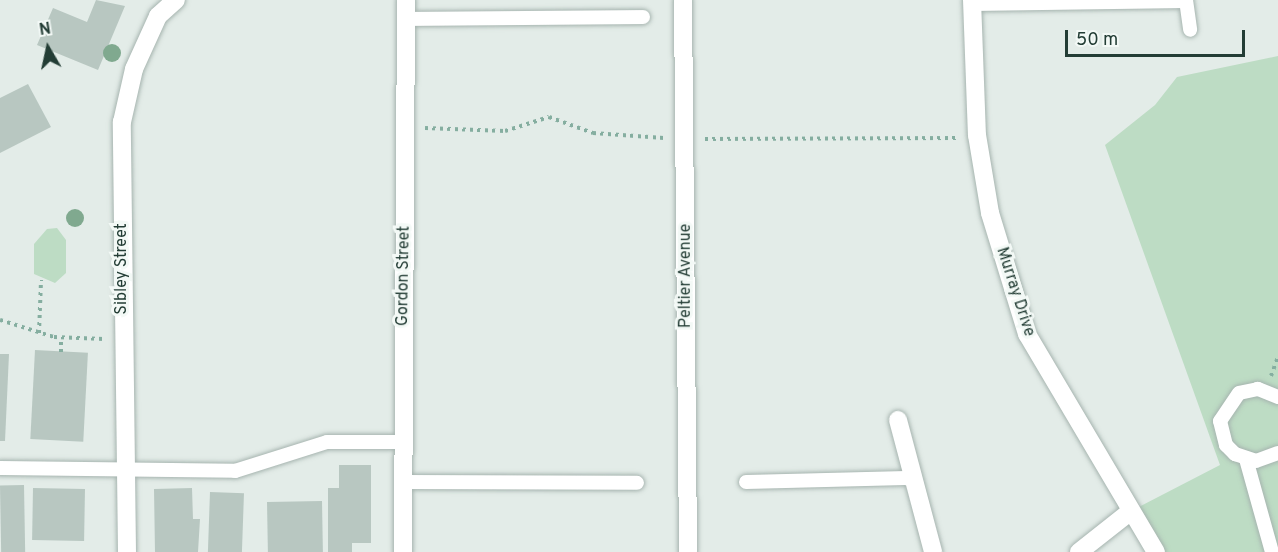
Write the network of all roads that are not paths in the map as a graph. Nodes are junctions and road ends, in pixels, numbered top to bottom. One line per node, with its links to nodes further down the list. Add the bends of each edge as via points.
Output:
1 (176, 0): 15 (street, Sibley Street, via 158,16 134,69 122,122)
2 (406, 0): 7 (street, Gordon Street)
3 (683, 0): 24 (street, Peltier Avenue)
4 (1186, 1): 5 (lane); 8 (lane)
5 (972, 2): 20 (street, Murray Drive, via 977,135 990,213 1023,323)
6 (643, 17): 7 (lane)
7 (407, 19): 11 (street, Gordon Street)
8 (1190, 30)
9 (1278, 397): 13 (lane, via 1251,389 1239,393 1223,412 1226,445)
10 (898, 420): 16 (street)
11 (401, 442): 15 (lane, via 327,442 234,471); 17 (street, Gordon Street)
12 (1278, 453): 13 (lane)
13 (1246, 459): 27 (lane)
14 (0, 468): 15 (lane)
15 (125, 469): 22 (street, Sibley Street)
16 (914, 478): 18 (lane); 25 (street)
17 (402, 482): 19 (lane); 23 (street, Gordon Street)
18 (746, 482)
19 (637, 483)
20 (1131, 511): 21 (street, Murray Drive); 26 (street)
21 (1147, 548)
22 (127, 552)
23 (403, 552)
24 (688, 552)
25 (933, 552)
26 (1078, 552)
27 (1272, 552)

